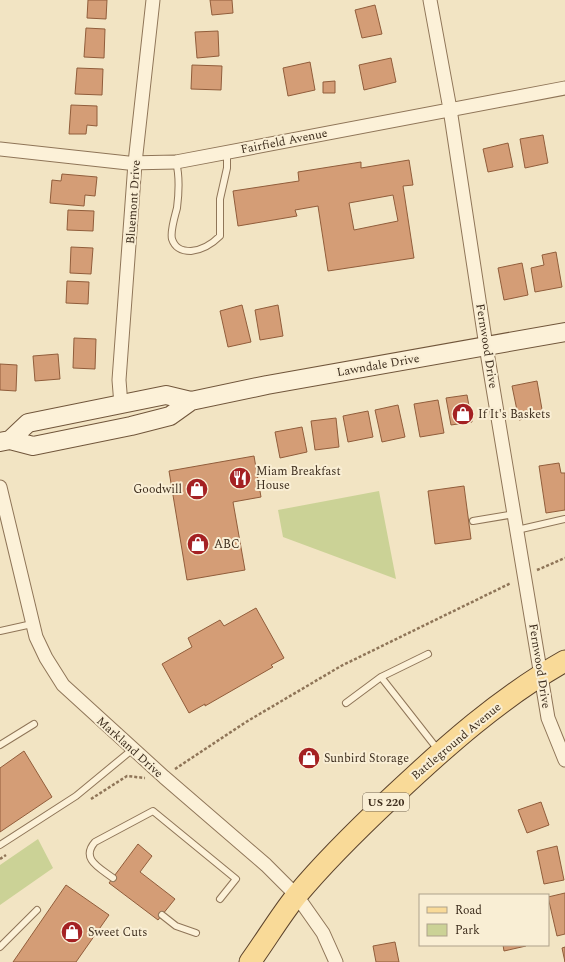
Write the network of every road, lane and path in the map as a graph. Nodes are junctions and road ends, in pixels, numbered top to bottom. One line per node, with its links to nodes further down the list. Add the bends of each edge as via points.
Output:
1 (153, 0): 7 (street, Bluemont Drive)
2 (430, 0): 4 (street, Fernwood Drive)
3 (565, 88): 4 (street, Fairfield Avenue)
4 (450, 109): 6 (street, Fairfield Avenue); 10 (street, Fernwood Drive)
5 (0, 149): 7 (street, Fairfield Avenue)
6 (227, 152): 8 (street, Fairfield Avenue); 8 (lane, via 227,168 220,199 220,236 214,243 198,250 183,251 177,248 172,237 179,176)
7 (135, 162): 8 (street, Fairfield Avenue); 12 (street, Bluemont Drive, via 119,380)
8 (176, 162)
9 (565, 332): 10 (main road, Lawndale Drive)
10 (486, 346): 11 (main road, Lawndale Drive); 15 (street, Fernwood Drive)
11 (191, 400): 12 (main road, Lawndale Drive, via 166,395); 13 (main road, Lawndale Drive, via 170,416 131,426 33,446)
12 (121, 405): 13 (main road, Lawndale Drive, via 28,423)
13 (5, 441)
14 (0, 487): 21 (street, Markland Drive)
15 (515, 514): 17 (lane); 18 (street, Fernwood Drive)
16 (565, 519): 18 (lane)
17 (473, 522)
18 (517, 530): 20 (street, Fernwood Drive)
19 (565, 558): 20 (path)
20 (525, 576): 25 (street, Fernwood Drive); 33 (path, via 341,666 246,722)
21 (32, 624): 22 (lane); 30 (street, Markland Drive, via 46,658 63,685)
22 (0, 631)
23 (428, 654): 26 (lane)
24 (565, 661): 25 (main road, Battleground Avenue / US 220)
25 (541, 674): 31 (main road, Battleground Avenue / US 220); 32 (street, Fernwood Drive, via 548,718)
26 (381, 677): 27 (lane); 31 (lane)
27 (346, 704)
28 (34, 724): 29 (lane)
29 (0, 745)
30 (133, 749): 33 (street, Markland Drive); 35 (lane, via 76,796)
31 (440, 752): 39 (main road, Battleground Avenue / US 220, via 353,834)
32 (565, 760)
33 (164, 777): 34 (path, via 127,776); 39 (street, Markland Drive, via 266,865)
34 (88, 801)
35 (0, 846)
36 (12, 851): 37 (path)
37 (0, 859)
38 (113, 878): 40 (lane, via 93,862 89,856 90,848 95,842 153,811 236,879)
39 (297, 896): 45 (main road, Battleground Avenue / US 220); 46 (street, Markland Drive, via 323,933)
40 (220, 899)
41 (37, 910): 44 (lane)
42 (162, 915): 43 (lane, via 176,926)
43 (196, 933)
44 (0, 947)
45 (250, 962)
46 (336, 962)

